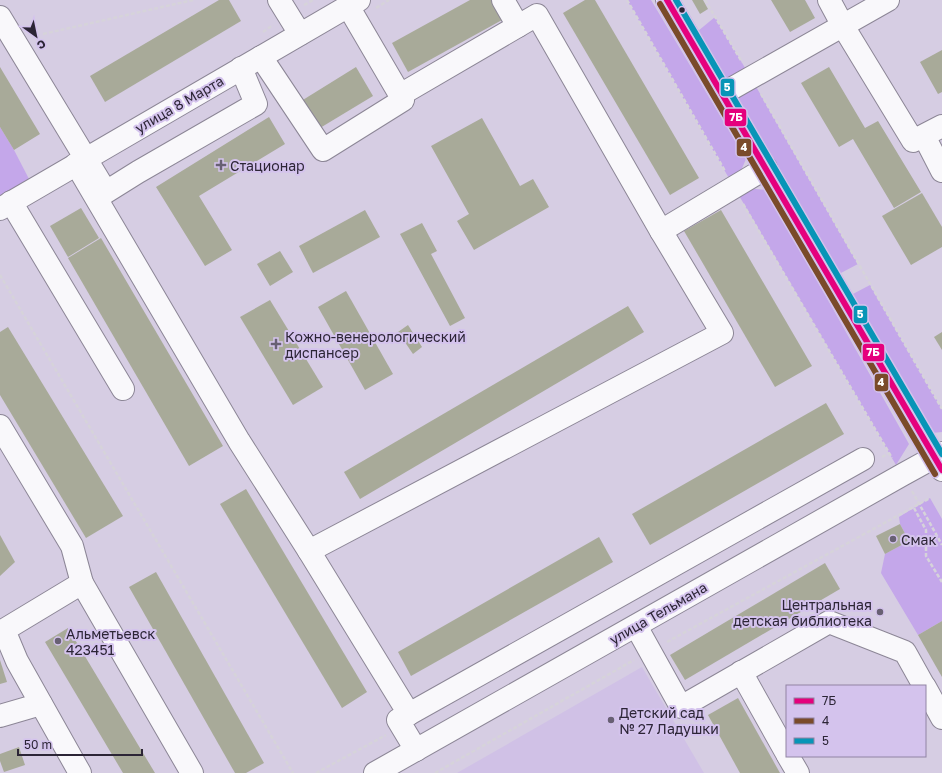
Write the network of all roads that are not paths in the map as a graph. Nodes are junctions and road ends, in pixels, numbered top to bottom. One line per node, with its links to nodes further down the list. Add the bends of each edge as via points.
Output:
1 (503, 0): 8 (street)
2 (668, 0): 13 (street)
3 (830, 0): 9 (street)
4 (888, 0): 9 (street)
5 (354, 3): 10 (street, улица 8 Марта); 14 (street)
6 (284, 7): 10 (street)
7 (0, 17): 16 (street)
8 (518, 26): 14 (street); 20 (street, via 537,15)
9 (844, 26): 13 (street); 15 (street, via 913,141)
10 (300, 34): 11 (street, улица 8 Марта)
11 (261, 57): 12 (street, улица 8 Марта); 14 (street, via 323,150 403,100)
12 (241, 68): 16 (street, улица 8 Марта); 16 (street, via 256,104 114,188 106,192)
13 (722, 94): 17 (street)
14 (400, 95)
15 (933, 131): 18 (street)
16 (81, 161): 19 (street, улица 8 Марта); 25 (street, via 239,441)
17 (766, 168): 20 (street); 24 (street)
18 (942, 171)
19 (6, 205): 21 (street)
20 (661, 231): 25 (street, via 722,333)
21 (123, 389)
22 (0, 426): 26 (street, via 72,546)
23 (863, 460): 33 (street)
24 (940, 460): 27 (street, улица Тельмана, via 895,478)
25 (309, 551): 33 (street)
26 (82, 583): 28 (street); 40 (street)
27 (636, 626): 29 (street, via 681,707); 36 (street, улица Тельмана)
28 (2, 627): 32 (street)
29 (741, 672): 30 (street, via 829,622 906,652); 37 (street)
30 (924, 685)
31 (926, 689): 35 (street)
32 (41, 704): 34 (street); 39 (street)
33 (409, 714): 36 (street, via 398,720)
34 (0, 716)
35 (942, 718)
36 (416, 750): 41 (street, улица Тельмана)
37 (786, 751)
38 (789, 757): 42 (street)
39 (80, 773)
40 (192, 773)
41 (375, 773)
42 (798, 773)

